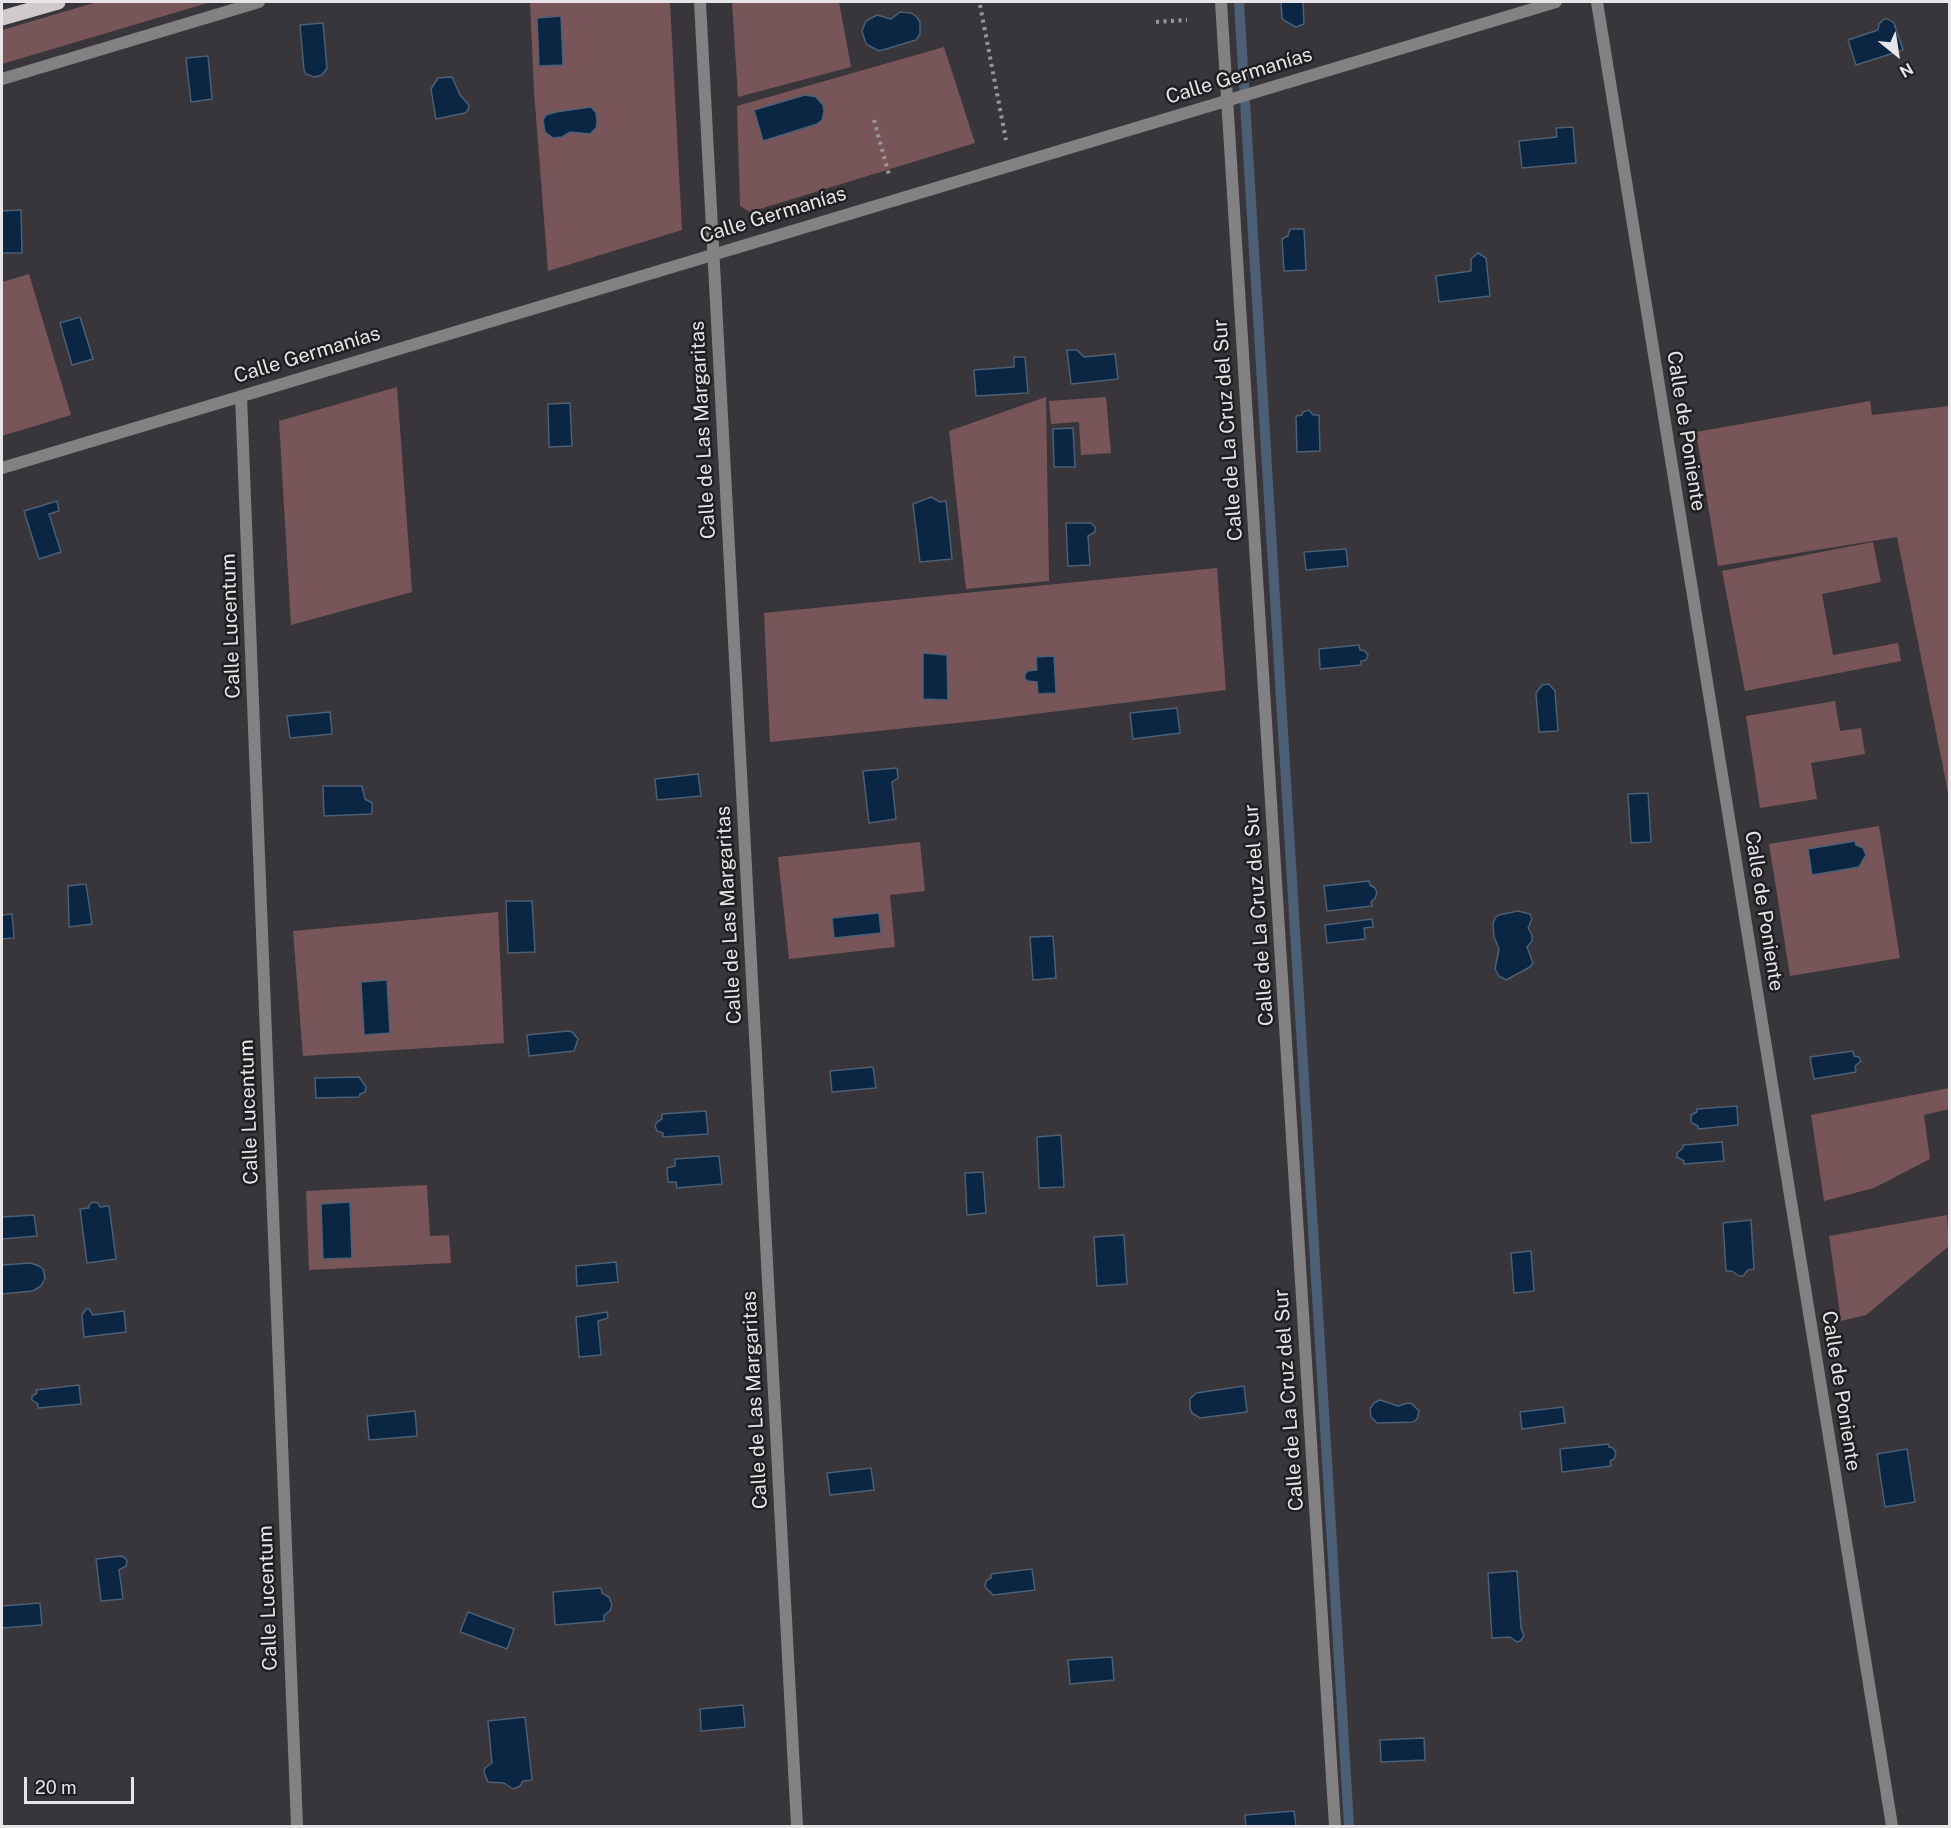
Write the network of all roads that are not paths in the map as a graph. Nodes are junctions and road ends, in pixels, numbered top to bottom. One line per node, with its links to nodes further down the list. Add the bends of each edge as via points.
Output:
1 (58, 2): 7 (main road)
2 (259, 2): 8 (street)
3 (700, 2): 10 (street, Calle de Las Margaritas)
4 (1221, 2): 9 (street, Calle de La Cruz del Sur)
5 (1556, 2): 9 (street, Calle Germanías)
6 (1598, 2): 16 (street, Calle de Poniente)
7 (2, 18)
8 (2, 79)
9 (1228, 100): 10 (street, Calle Germanías); 15 (street, Calle de La Cruz del Sur)
10 (714, 253): 11 (street, Calle Germanías); 14 (street, Calle de Las Margaritas)
11 (241, 396): 12 (street, Calle Germanías); 13 (street, Calle Lucentum)
12 (2, 468)
13 (297, 1827)
14 (797, 1827)
15 (1335, 1827)
16 (1892, 1827)

